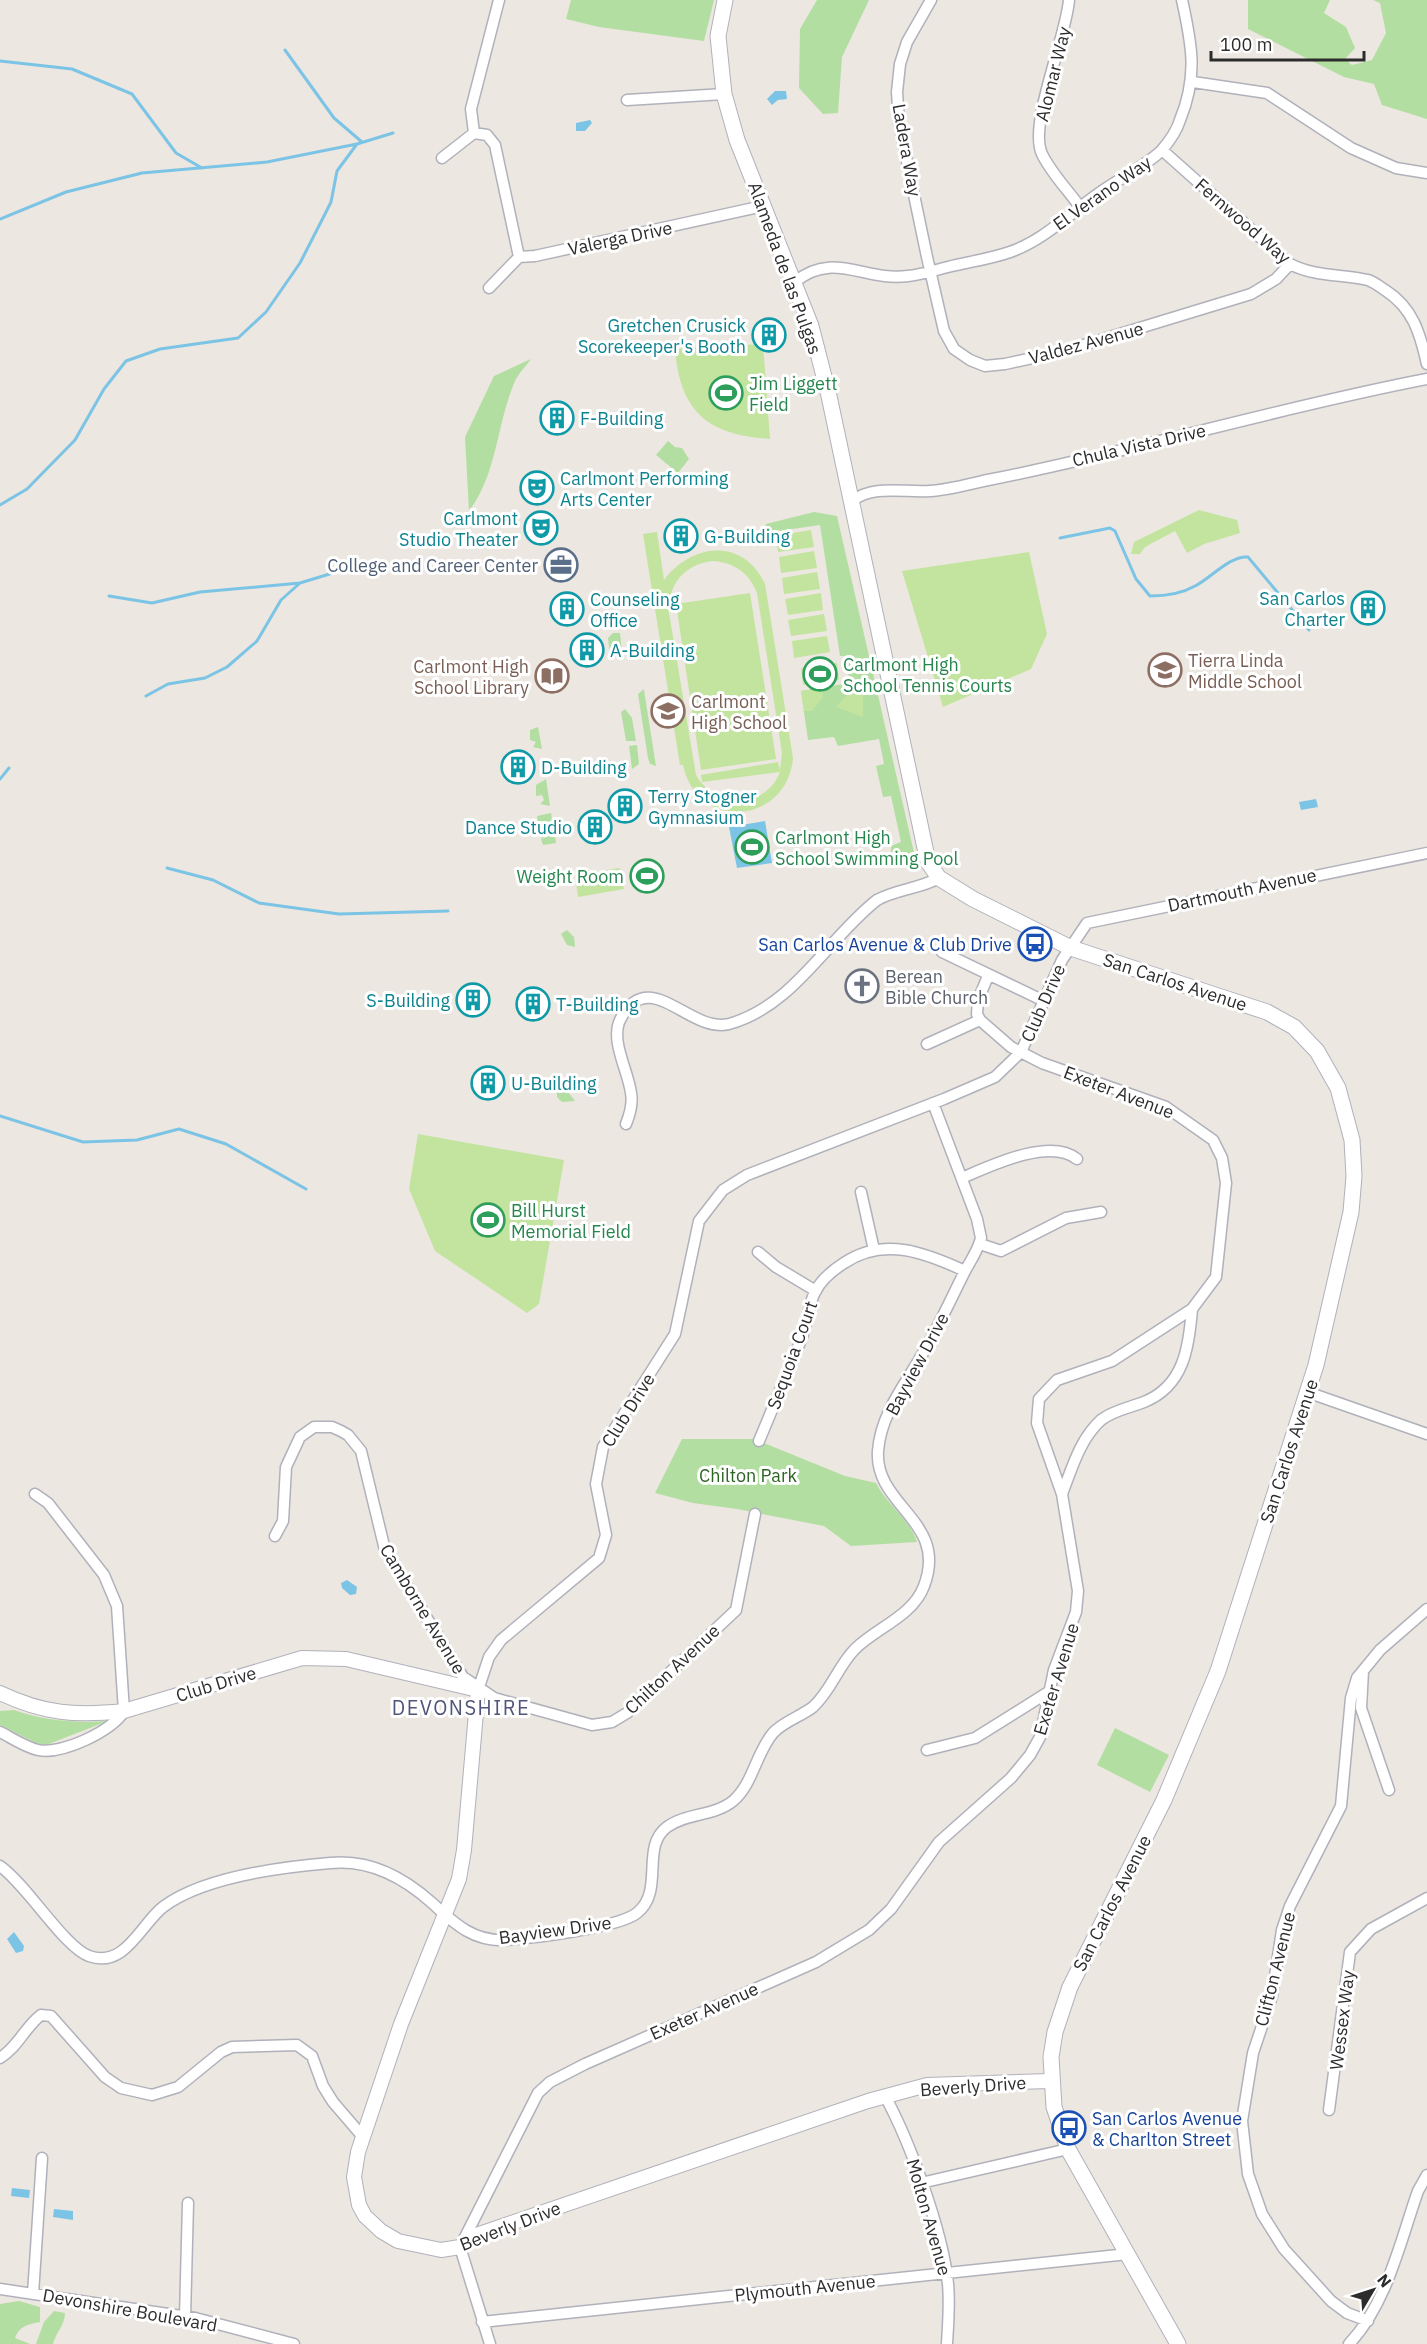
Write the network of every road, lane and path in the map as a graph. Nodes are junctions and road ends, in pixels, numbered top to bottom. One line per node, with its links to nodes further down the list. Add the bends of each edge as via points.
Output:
1 (499, 0): 9 (street, via 471,109)
2 (725, 0): 7 (main road, Alameda de las Pulgas, via 718,36)
3 (931, 0): 17 (street, Ladera Way, via 907,42 897,92 899,123)
4 (1069, 0): 14 (street, Alomar Way, via 1038,136 1041,153)
5 (1182, 0): 6 (street)
6 (1193, 82): 10 (street, El Verano Way, via 1180,123); 12 (street, via 1267,93 1351,148 1396,168)
7 (724, 94): 8 (street); 13 (main road, Alameda de las Pulgas)
8 (627, 100)
9 (474, 133): 11 (street); 15 (street, via 487,135 495,145)
10 (1162, 150): 14 (street, El Verano Way); 16 (street, Fernwood Way)
11 (442, 158)
12 (1427, 173)
13 (763, 206): 15 (street, Valerga Drive); 18 (main road, Alameda de las Pulgas)
14 (1080, 207): 17 (street, El Verano Way, via 1035,241 1009,253)
15 (519, 257): 19 (street)
16 (1290, 264): 17 (street, Valdez Avenue, via 1276,279 1251,294 1064,351 985,366 954,350 944,331); 20 (street, Fernwood Way, via 1306,272 1370,281 1393,295 1419,328)
17 (931, 270): 18 (street, El Verano Way, via 908,276 884,276 821,267)
18 (795, 282): 22 (main road, Alameda de las Pulgas, via 820,361)
19 (489, 288)
20 (1427, 364)
21 (1427, 379): 22 (street, Chula Vista Drive, via 1337,396 999,478 933,491 872,491)
22 (852, 501): 24 (main road, Alameda de las Pulgas, via 928,862)
23 (1427, 853): 25 (street, Dartmouth Avenue, via 1088,923)
24 (939, 878): 25 (main road, San Carlos Avenue); 33 (street, via 878,900 800,980 742,1020 712,1025 657,998 634,1003 617,1028 631,1094)
25 (1071, 948): 28 (street, Club Drive); 44 (main road, San Carlos Avenue, via 1268,1012 1294,1027 1317,1051 1338,1088 1352,1140 1351,1212)
26 (942, 952): 27 (street)
27 (988, 976): 28 (street); 29 (street, via 977,1005)
28 (1044, 1001): 31 (street, Club Drive)
29 (980, 1020): 30 (street); 31 (street, Exeter Avenue)
30 (927, 1044)
31 (1021, 1052): 32 (street, Club Drive, via 995,1077); 43 (street, Exeter Avenue, via 1166,1107 1197,1126 1216,1144 1226,1183 1216,1273 1214,1282)
32 (933, 1103): 35 (street); 53 (street, Club Drive, via 747,1175 714,1199 697,1226 675,1334 612,1431 599,1459 596,1484 606,1535 602,1552 595,1564 501,1640 489,1657)
33 (626, 1124)
34 (1077, 1159): 35 (street, via 1062,1152 1016,1156)
35 (962, 1178): 38 (street, via 980,1232)
36 (861, 1192): 39 (street)
37 (1101, 1212): 38 (street, via 1066,1218 1001,1251)
38 (980, 1244): 41 (street, Bayview Drive)
39 (874, 1250): 41 (street, Sequoia Court, via 915,1251); 42 (street, Sequoia Court, via 841,1265)
40 (758, 1252): 42 (street)
41 (965, 1271): 62 (street, Bayview Drive, via 895,1400 879,1444 878,1463 885,1486 915,1520 926,1546 927,1578 914,1604 855,1649 812,1707 771,1735 731,1803 675,1822 662,1832 656,1843 651,1895 637,1913 609,1923 501,1940 478,1936)
42 (816, 1291): 46 (street, Sequoia Court, via 801,1339)
43 (1192, 1309): 48 (street, via 1187,1353 1173,1380 1150,1399 1114,1412 1100,1422 1081,1446); 48 (street, Exeter Avenue, via 1112,1361 1057,1380 1039,1399 1036,1424)
44 (1307, 1392): 45 (street); 64 (main road, San Carlos Avenue, via 1218,1671 1164,1800 1070,1987 1055,2032)
45 (1427, 1434)
46 (759, 1441)
47 (35, 1494): 56 (street, via 48,1503 104,1575 117,1606)
48 (1062, 1494): 54 (street, Exeter Avenue, via 1078,1591 1076,1612)
49 (755, 1514): 53 (street, Chilton Avenue, via 736,1610 619,1719 592,1725)
50 (275, 1536): 53 (street, Camborne Avenue, via 283,1521 286,1467 300,1437 307,1430 323,1426 348,1435 362,1451 385,1550 453,1665)
51 (1427, 1609): 52 (street, Clifton Avenue)
52 (1363, 1668): 59 (street, via 1361,1708); 79 (street, Clifton Avenue, via 1352,1698 1341,1806 1290,1906 1282,1930 1272,1996 1253,2053 1242,2121 1248,2174 1262,2214 1284,2249 1331,2301 1347,2313)
53 (478, 1690): 56 (street, Club Drive, via 346,1659 313,1657); 62 (street, Beverly Drive, via 464,1850)
54 (1050, 1691): 58 (street, via 975,1738); 73 (street, Exeter Avenue, via 1040,1737 1030,1755 1011,1778 939,1842 891,1909 869,1930 816,1962 550,2082 530,2106)
55 (0, 1693): 56 (street, Club Drive, via 50,1712)
56 (124, 1712): 57 (street, via 110,1729 56,1750 39,1750)
57 (0, 1732)
58 (927, 1750)
59 (1389, 1790)
60 (0, 1866): 62 (street, Bayview Drive, via 89,1956 112,1956 128,1948 163,1907 203,1886 334,1862 370,1866 399,1878)
61 (1427, 1898): 66 (street, Wessex Way, via 1371,1929 1350,1952)
62 (445, 1918): 67 (street, Beverly Drive, via 401,2024)
63 (0, 2058): 67 (street, via 15,2046 31,2022 41,2015 51,2016 105,2077 121,2088 152,2095 178,2087 232,2047 297,2045 312,2056 333,2102)
64 (1050, 2081): 65 (street, Beverly Drive, via 927,2085); 68 (main road, San Carlos Avenue)
65 (885, 2096): 71 (street, Molton Avenue); 73 (street, Beverly Drive, via 479,2234)
66 (1329, 2110)
67 (363, 2137): 73 (street, Beverly Drive, via 354,2177 365,2216 381,2231 412,2246 441,2250)
68 (1068, 2150): 71 (street); 74 (main road, San Carlos Avenue)
69 (42, 2158): 77 (street)
70 (1427, 2175): 79 (street)
71 (921, 2183): 75 (street, Molton Avenue)
72 (188, 2203): 78 (street)
73 (460, 2247): 80 (street)
74 (1128, 2254): 75 (street, Plymouth Avenue); 84 (main road, San Carlos Avenue)
75 (946, 2274): 80 (street, Plymouth Avenue); 83 (street, Molton Avenue)
76 (0, 2289): 77 (street, Devonshire Boulevard)
77 (33, 2294): 78 (street, Devonshire Boulevard)
78 (186, 2317): 81 (street, Devonshire Boulevard)
79 (1368, 2320): 85 (street)
80 (482, 2322): 82 (street)
81 (294, 2344)
82 (490, 2344)
83 (947, 2344)
84 (1178, 2344)
85 (1349, 2344)

